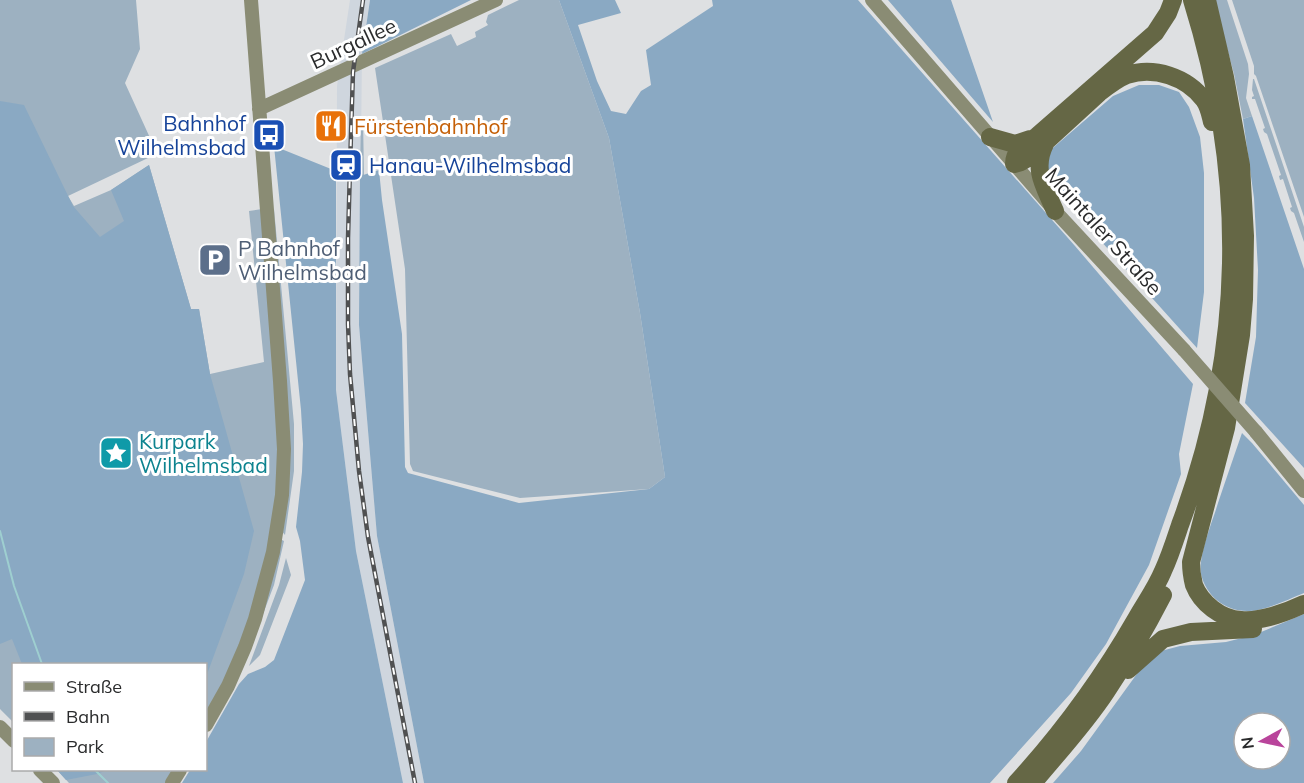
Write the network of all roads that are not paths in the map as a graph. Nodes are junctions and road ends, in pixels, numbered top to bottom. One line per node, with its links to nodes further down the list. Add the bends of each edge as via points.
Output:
1 (251, 0): 7 (main road)
2 (496, 0): 7 (main road, Burgallee)
3 (872, 0): 8 (main road, Maintaler Straße)
4 (1173, 0): 9 (highway, via 1155,33)
5 (1192, 0): 11 (highway, via 1213,79)
6 (1207, 0): 14 (highway, via 1226,76 1241,165 1245,236 1244,299 1236,368 1226,428)
7 (260, 109): 18 (main road, via 283,422 282,495 273,552 255,619 235,670)
8 (990, 137): 9 (highway, via 1015,144); 10 (main road, Maintaler Straße)
9 (1041, 140): 10 (highway, via 1021,162); 11 (highway, via 1119,79 1135,73 1162,73 1187,84 1209,109); 12 (highway, via 1041,178)
10 (1014, 164): 12 (main road, Maintaler Straße)
11 (1230, 196): 23 (highway, via 1232,282 1227,330 1212,419 1190,500 1163,573 1097,683)
12 (1055, 211): 13 (main road, Maintaler Straße, bridge, via 1257,432)
13 (1304, 492)
14 (1207, 495): 15 (highway, via 1191,561 1194,585 1204,601 1216,612 1240,621); 17 (highway, via 1145,631)
15 (1304, 604)
16 (1304, 609): 17 (highway, via 1254,628 1191,632 1163,639)
17 (1106, 692): 24 (highway)
18 (207, 723)
19 (0, 727): 20 (main road)
20 (12, 739)
21 (41, 771): 22 (main road)
22 (53, 783)
23 (1016, 783)
24 (1033, 783)

